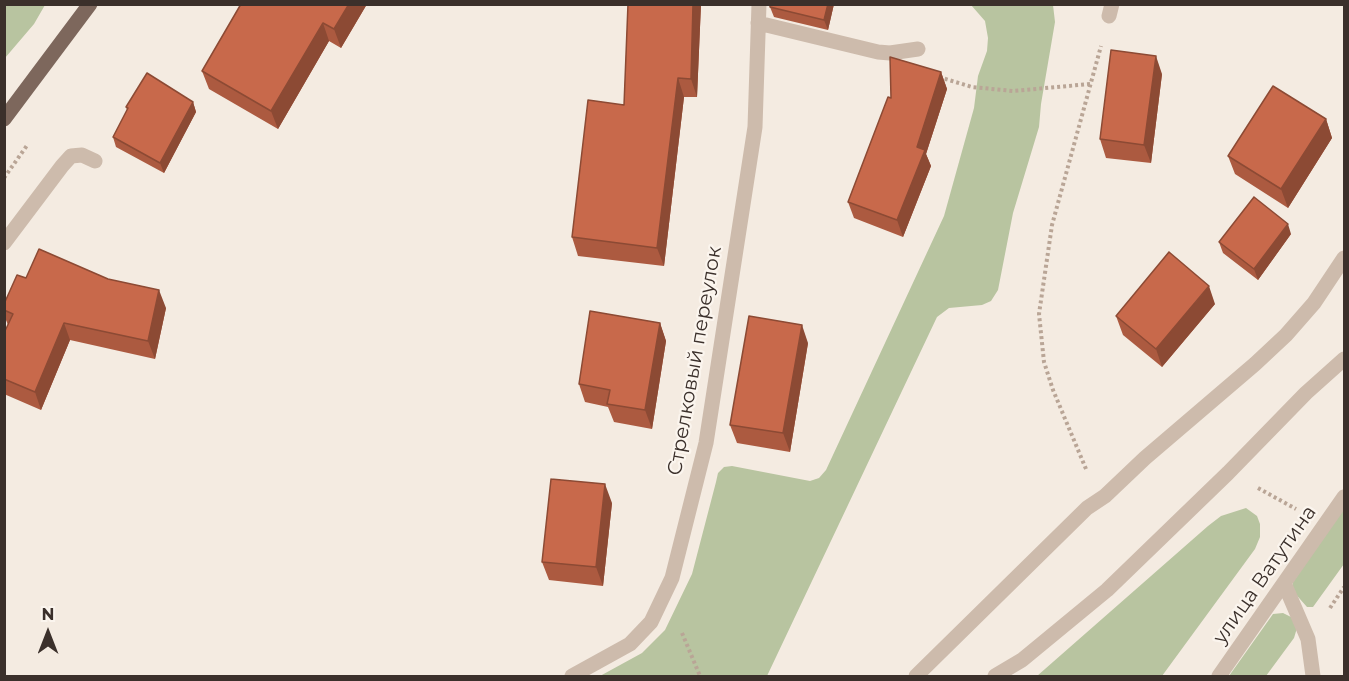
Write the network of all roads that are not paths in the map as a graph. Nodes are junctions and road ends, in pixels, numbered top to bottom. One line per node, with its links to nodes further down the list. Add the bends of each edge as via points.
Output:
1 (90, 4): 5 (main road)
2 (759, 4): 3 (street, Стрелковый переулок)
3 (758, 23): 4 (street, via 890,53); 12 (street, Стрелковый переулок, via 755,128 706,443 672,578 651,622 630,644)
4 (918, 49)
5 (4, 119)
6 (95, 161): 7 (street, via 82,155 71,156)
7 (4, 243)
8 (1344, 258): 13 (street, via 1314,303 1286,335 1087,508)
9 (1344, 359): 14 (street, via 1107,590 1022,660)
10 (1344, 497): 11 (street, улица Ватутина)
11 (1284, 583): 15 (street, улица Ватутина); 16 (street, via 1308,639)
12 (572, 676)
13 (916, 676)
14 (995, 676)
15 (1219, 676)
16 (1313, 676)

